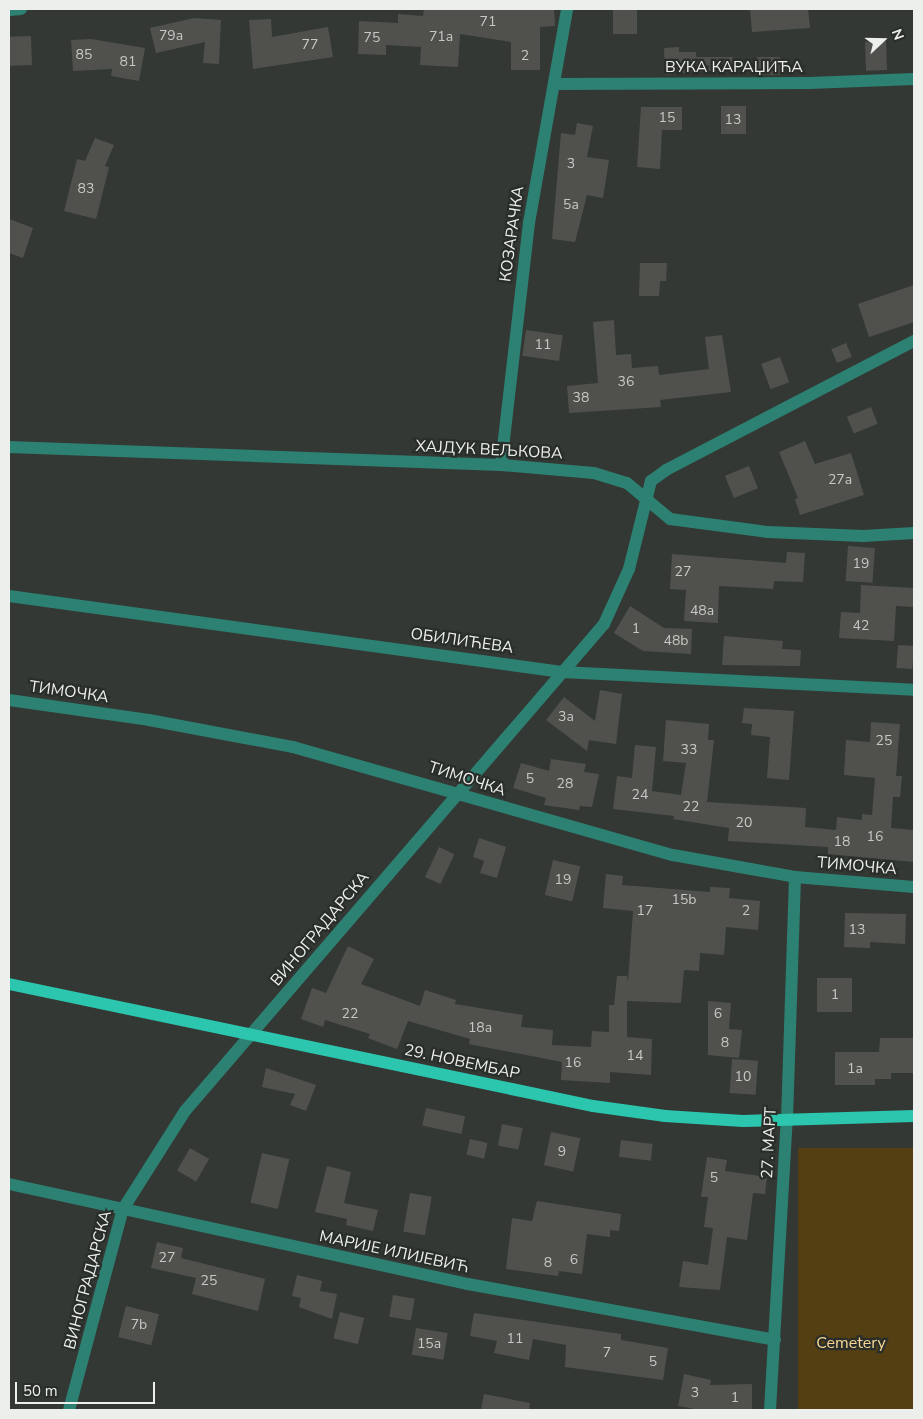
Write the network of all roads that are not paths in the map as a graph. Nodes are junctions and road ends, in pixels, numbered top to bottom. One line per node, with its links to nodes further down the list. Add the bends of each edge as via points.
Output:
1 (21, 9): 3 (street)
2 (567, 9): 5 (street, КОЗАРАЧКА)
3 (9, 10)
4 (914, 78): 5 (street, ВУКА КАРАЏИЋА, via 809,84)
5 (554, 84): 8 (street, КОЗАРАЧКА, via 528,223)
6 (914, 341): 9 (street, via 666,470 651,482)
7 (9, 447): 8 (street, ХАЈДУК ВЕЉКОВА)
8 (501, 465): 9 (street, ХАЈДУК ВЕЉКОВА, via 608,476 627,482)
9 (644, 497): 10 (street, ХАЈДУК ВЕЉКОВА, via 670,519 707,525 863,536); 12 (street, ВИНОГРАДАРСКА, via 639,535 618,598 604,624)
10 (914, 532)
11 (9, 596): 12 (street, ОБИЛИЋЕВА)
12 (562, 672): 13 (street, ОБИЛИЋЕВА); 15 (street, ВИНОГРАДАРСКА)
13 (914, 690)
14 (9, 700): 15 (street, ТИМОЧКА, via 293,747)
15 (460, 792): 16 (street, ТИМОЧКА, via 526,816 673,856); 19 (street, ВИНОГРАДАРСКА)
16 (795, 877): 17 (street, ТИМОЧКА); 21 (street, 27. МАРТ)
17 (914, 887)
18 (9, 984): 19 (main road, 29. НОВЕМБАР)
19 (250, 1034): 21 (main road, 29. НОВЕМБАР, via 593,1106 690,1119); 23 (street, ВИНОГРАДАРСКА, via 185,1111)
20 (914, 1116): 21 (main road, 29. НОВЕМБАР)
21 (787, 1119): 24 (street, 27. МАРТ)
22 (9, 1184): 23 (street, МАРИЈЕ ИЛИЈЕВИЋ)
23 (123, 1209): 24 (street, МАРИЈЕ ИЛИЈЕВИЋ, via 468,1284); 25 (street, ВИНОГРАДАРСКА)
24 (775, 1340): 26 (street, 27. МАРТ)
25 (69, 1410)
26 (770, 1410)

